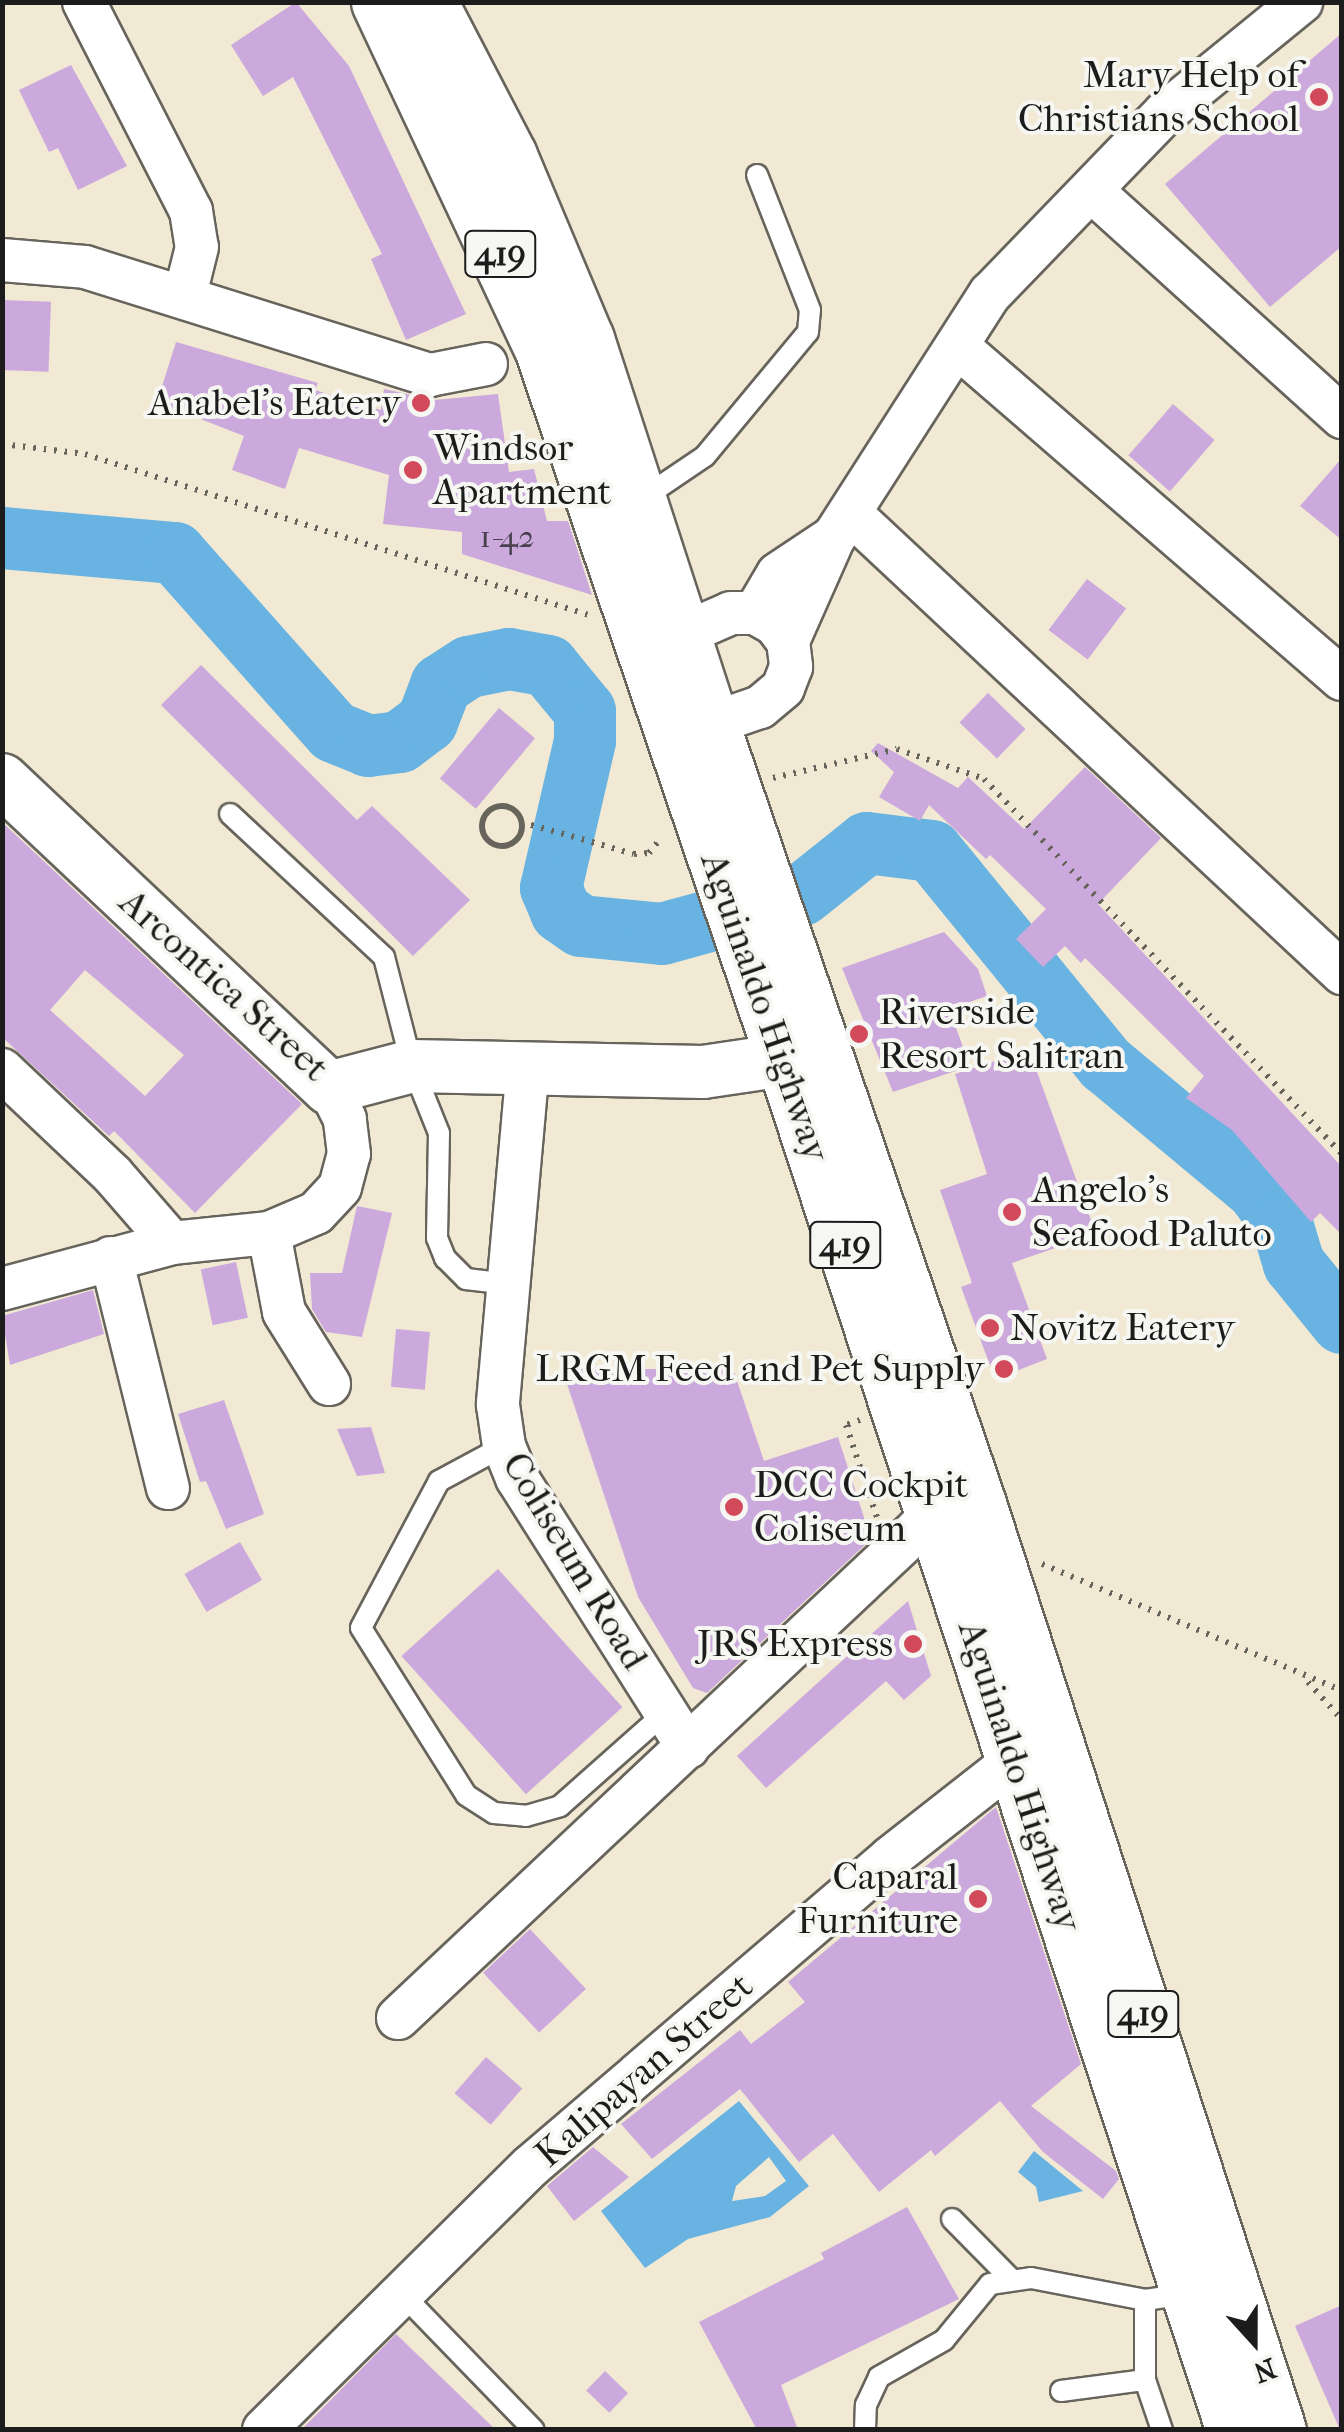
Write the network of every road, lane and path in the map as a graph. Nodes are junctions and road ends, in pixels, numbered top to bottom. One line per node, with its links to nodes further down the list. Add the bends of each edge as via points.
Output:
1 (84, 2): 8 (street, via 190,211 197,247)
2 (379, 2): 13 (highway, Aguinaldo Highway / 419)
3 (429, 2): 13 (highway, Aguinaldo Highway / 419, via 509,156 586,339)
4 (1300, 2): 6 (street, via 1165,113)
5 (756, 174): 13 (lane, via 810,310 808,332 705,456)
6 (1093, 192): 9 (street, via 990,294); 11 (street)
7 (2, 260): 8 (street, via 84,266)
8 (185, 294): 10 (street, via 430,375)
9 (957, 346): 14 (street); 19 (street)
10 (486, 364)
11 (1342, 418)
12 (2, 444): 16 (path, via 85,454)
13 (619, 508): 17 (highway, Aguinaldo Highway / 419); 26 (highway, Aguinaldo Highway / 419)
14 (842, 524): 15 (street, via 778,574); 18 (street); 28 (street)
15 (754, 613): 17 (street, via 731,613); 18 (street)
16 (609, 618)
17 (682, 634): 20 (highway, Aguinaldo Highway / 419)
18 (788, 641): 20 (street, via 791,667 783,688 760,706)
19 (1342, 679)
20 (711, 724): 22 (highway, Aguinaldo Highway / 419)
21 (2, 780): 33 (street, Arcontica Street)
22 (733, 788): 26 (highway, Aguinaldo Highway / 419); 34 (path, via 897,749 984,779)
23 (230, 814): 30 (lane, via 384,957)
24 (522, 822): 24 (path, via 508,806 497,806 487,812 482,832 506,846); 25 (path)
25 (589, 842)
26 (738, 861): 27 (highway, Aguinaldo Highway / 419)
27 (774, 965): 29 (highway, Aguinaldo Highway / 419); 44 (highway, Aguinaldo Highway / 419)
28 (1342, 974)
29 (784, 1060): 31 (street, Arcontica Street, via 703,1072); 44 (highway, Aguinaldo Highway / 419)
30 (412, 1066): 31 (street, Arcontica Street); 33 (street, Arcontica Street); 38 (lane, via 439,1133 437,1238 445,1258 466,1279)
31 (528, 1066): 38 (street, Coliseum Road)
32 (2, 1070): 36 (street, via 112,1174)
33 (330, 1088): 35 (street, via 349,1154 340,1187 316,1214)
34 (1342, 1154)
35 (269, 1233): 36 (street); 40 (street, via 284,1312)
36 (172, 1242): 37 (street)
37 (111, 1258): 39 (street); 43 (street)
38 (509, 1284): 42 (street, Coliseum Road, via 498,1405)
39 (2, 1289)
40 (329, 1384)
41 (876, 1416): 45 (path, via 846,1424)
42 (504, 1446): 49 (street, Coliseum Road, via 517,1478); 49 (lane, via 439,1482 361,1628 466,1795 494,1813 526,1816 560,1806)
43 (168, 1488)
44 (969, 1526): 45 (street); 46 (path, via 1040,1564); 50 (highway, Aguinaldo Highway / 419)
45 (890, 1556): 49 (street)
46 (1308, 1681): 47 (path); 48 (path)
47 (1342, 1692)
48 (1342, 1720)
49 (677, 1729): 51 (street)
50 (1034, 1756): 54 (highway, Aguinaldo Highway / 419); 55 (street, Kalipayan Street, via 890,1858 532,2166)
51 (398, 2018)
52 (952, 2219): 53 (lane)
53 (1010, 2278): 54 (lane); 60 (lane, via 990,2284 944,2340 879,2376 866,2405)
54 (1187, 2292): 56 (lane); 62 (highway, Aguinaldo Highway / 419); 63 (highway, Aguinaldo Highway / 419)
55 (404, 2297): 58 (street, Kalipayan Street); 59 (lane)
56 (1144, 2380): 57 (lane); 61 (lane)
57 (1061, 2391)
58 (264, 2430)
59 (534, 2430)
60 (865, 2430)
61 (1162, 2430)
62 (1234, 2430)
63 (1278, 2430)

